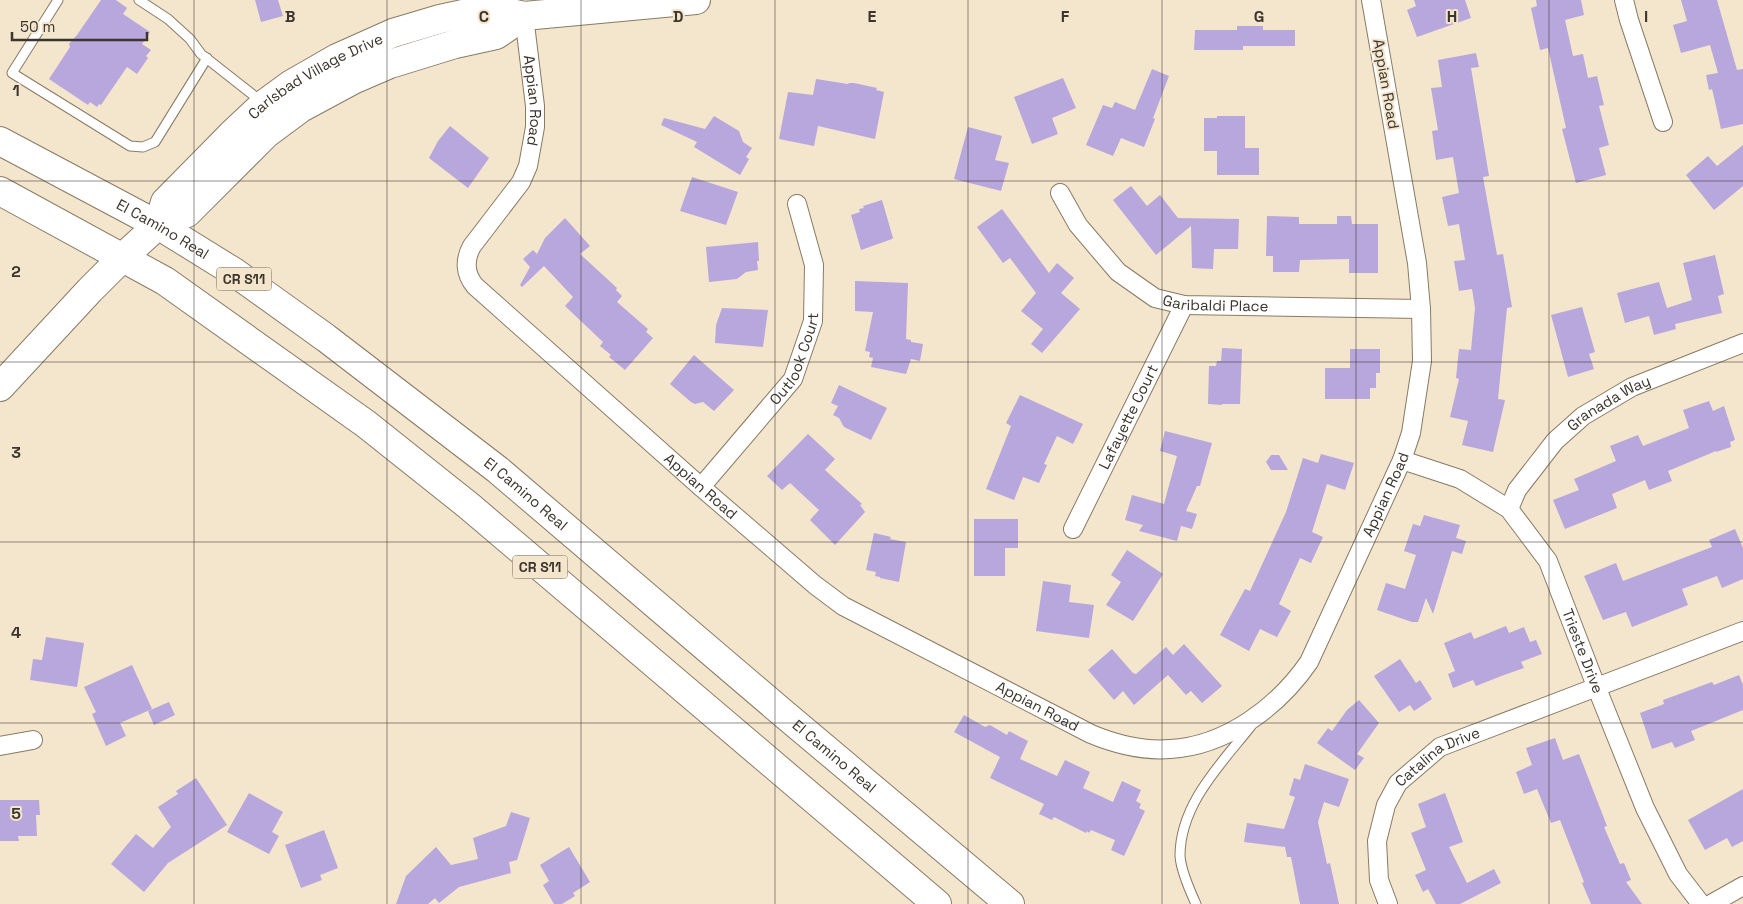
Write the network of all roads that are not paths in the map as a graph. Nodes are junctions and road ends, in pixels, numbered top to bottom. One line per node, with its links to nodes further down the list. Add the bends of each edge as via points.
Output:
1 (58, 0): 7 (lane, via 12,73 130,146 142,147 155,142)
2 (139, 0): 7 (lane, via 168,19)
3 (696, 0): 6 (main road, Carlsbad Village Drive)
4 (1371, 0): 17 (street, Appian Road, via 1417,264)
5 (1624, 0): 9 (street)
6 (524, 16): 8 (main road, Carlsbad Village Drive, via 490,8 393,34 337,58); 14 (main road, Carlsbad Village Drive, via 496,35 390,64 301,108 266,134 187,213); 21 (street, Appian Road, via 535,106 528,166 510,198 467,254 467,273 479,290)
7 (207, 58): 8 (lane)
8 (264, 104): 14 (main road, Carlsbad Village Drive, via 165,202)
9 (1663, 122)
10 (0, 141): 14 (main road, El Camino Real / CR S11)
11 (0, 191): 15 (main road, CR S11)
12 (1060, 193): 16 (street, Garibaldi Place, via 1078,225 1118,272 1155,298)
13 (797, 204): 21 (street, Outlook Court, via 814,265 813,321 799,363 793,379)
14 (158, 225): 15 (main road, Carlsbad Village Drive); 31 (main road, El Camino Real / CR S11, via 234,272 326,338 498,470)
15 (122, 258): 19 (main road, Carlsbad Village Drive); 30 (main road, CR S11, via 165,281 366,424 469,506)
16 (1184, 305): 17 (street, Garibaldi Place); 23 (street, Lafayette Court)
17 (1421, 309): 20 (street, Appian Road, via 1422,361 1411,433)
18 (1743, 343): 22 (street, Granada Way, via 1632,387 1583,416 1555,441 1517,490)
19 (0, 387)
20 (1402, 460): 22 (street, Trieste Drive, via 1460,479); 26 (street, Appian Road, via 1309,662 1297,679)
21 (702, 487): 26 (street, Appian Road, via 843,606 1110,742 1170,749 1199,744 1229,733)
22 (1509, 509): 25 (street, Trieste Drive, via 1548,561)
23 (1073, 530)
24 (1743, 630): 25 (street, Catalina Drive)
25 (1596, 686): 33 (street, Catalina Drive, via 1440,746 1398,783 1386,805 1377,841 1379,880); 34 (street, Trieste Drive, via 1645,808 1678,874)
26 (1262, 712): 32 (lane, via 1204,786 1185,823 1180,857)
27 (33, 740): 28 (street)
28 (0, 746)
29 (1743, 886): 35 (street)
30 (937, 904)
31 (1010, 904)
32 (1196, 904)
33 (1388, 904)
34 (1701, 904)
35 (1711, 904)

